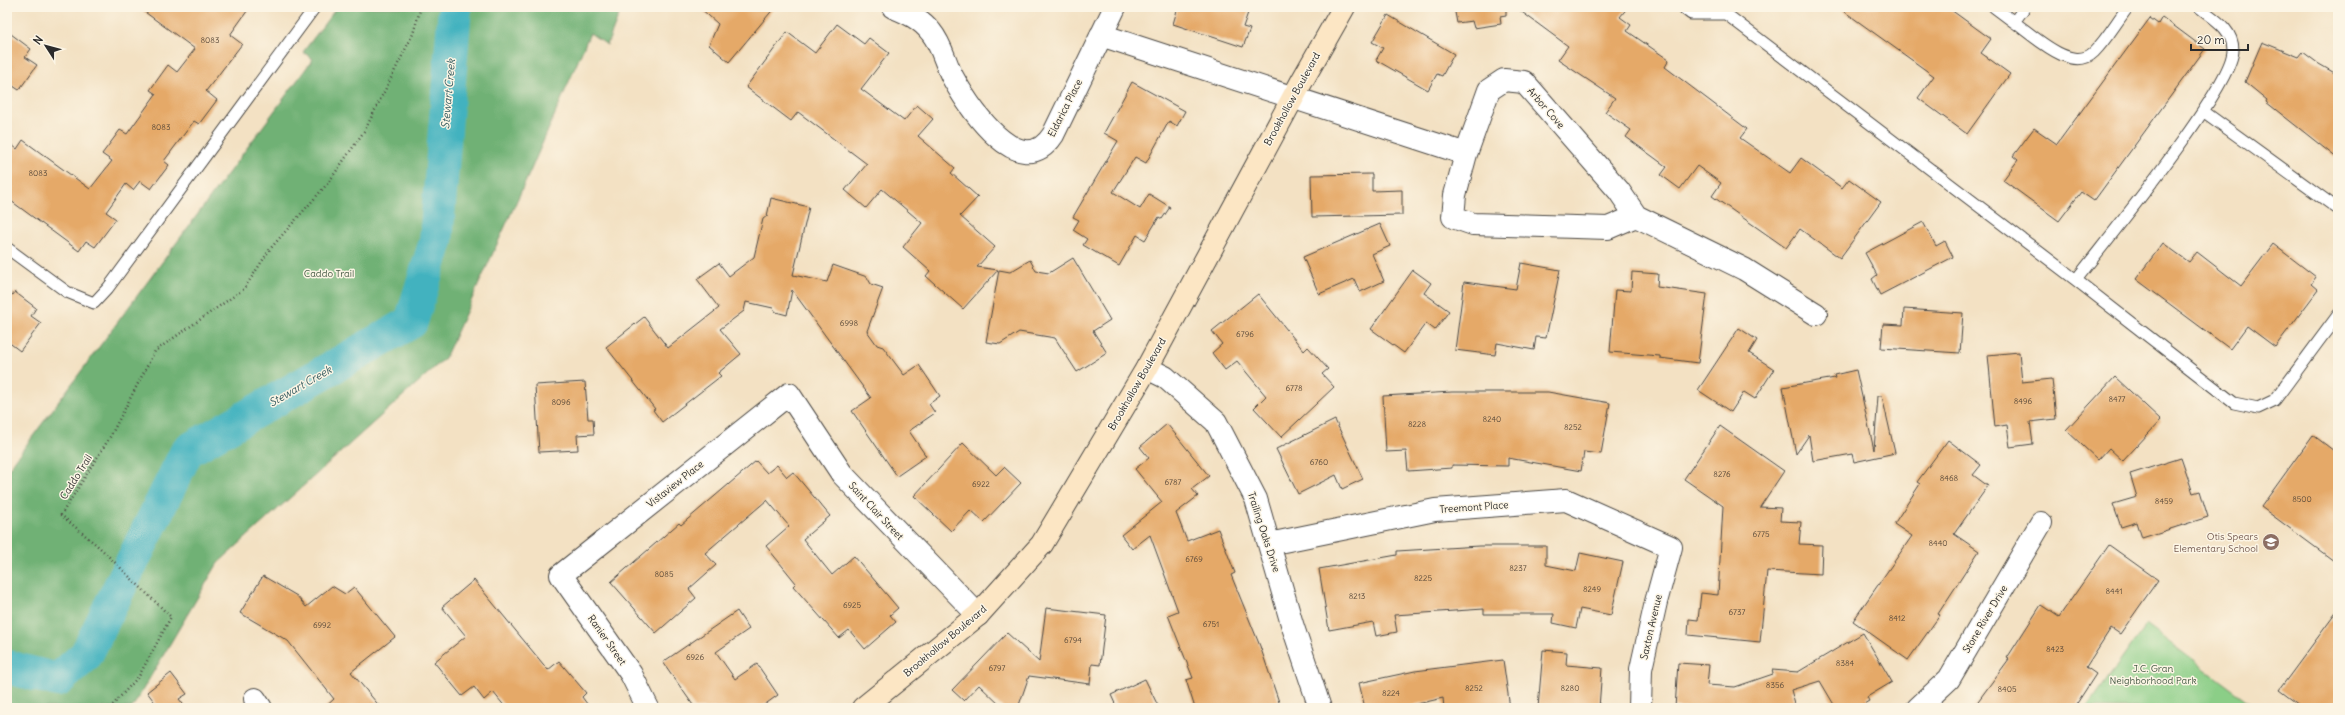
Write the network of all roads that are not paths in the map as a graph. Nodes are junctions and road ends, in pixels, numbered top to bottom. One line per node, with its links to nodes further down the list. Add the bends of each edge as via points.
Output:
1 (315, 7): 20 (lane, via 108,288 94,303 67,292)
2 (893, 7): 14 (street, Eldarica Place, via 921,21 934,35)
3 (928, 7): 14 (street, Eldarica Place)
4 (1115, 7): 13 (street, Eldarica Place)
5 (1344, 7): 15 (street, Brookhollow Boulevard)
6 (1682, 7): 11 (lane, via 1691,14)
7 (1994, 7): 12 (lane)
8 (2025, 7): 12 (lane)
9 (2128, 7): 12 (lane, via 2094,53 2079,60 2064,57)
10 (2199, 7): 16 (lane, via 2229,32 2233,51 2225,75)
11 (1729, 11): 21 (lane)
12 (2014, 22)
13 (1101, 35): 14 (street, Eldarica Place, via 1053,135 1038,149 1026,152 1008,146 977,114 953,78); 15 (street)
14 (941, 50)
15 (1293, 97): 17 (street); 24 (street, Brookhollow Boulevard)
16 (2203, 111): 18 (lane); 21 (lane)
17 (1466, 154): 19 (street, Arbor Cove, via 1455,195 1453,217 1473,224 1608,228); 19 (street, Arbor Cove, via 1489,90 1504,80 1524,82 1619,191)
18 (2338, 210)
19 (1636, 216): 22 (street, Arbor Cove, via 1744,269)
20 (7, 248)
21 (2076, 280): 23 (lane, via 2234,403 2258,408 2275,400)
22 (1816, 314)
23 (2338, 315)
24 (1147, 368): 27 (street, Trailing Oaks Drive, via 1165,377 1216,422 1256,499); 30 (street, Brookhollow Boulevard, via 1042,544)
25 (789, 394): 29 (street, Vistaview Place); 30 (street, Saint Clair Street, via 842,474)
26 (2042, 523): 35 (street, Stone River Drive, via 1949,679)
27 (1269, 544): 28 (street, Treemont Place, via 1435,510 1566,500); 33 (street, Trailing Oaks Drive)
28 (1671, 547): 34 (street, Saxton Avenue, via 1641,669)
29 (561, 575): 31 (street, Ranier Street, via 631,674)
30 (978, 615): 32 (street, Brookhollow Boulevard)
31 (648, 708)
32 (863, 708)
33 (1320, 708)
34 (1640, 708)
35 (1918, 708)

